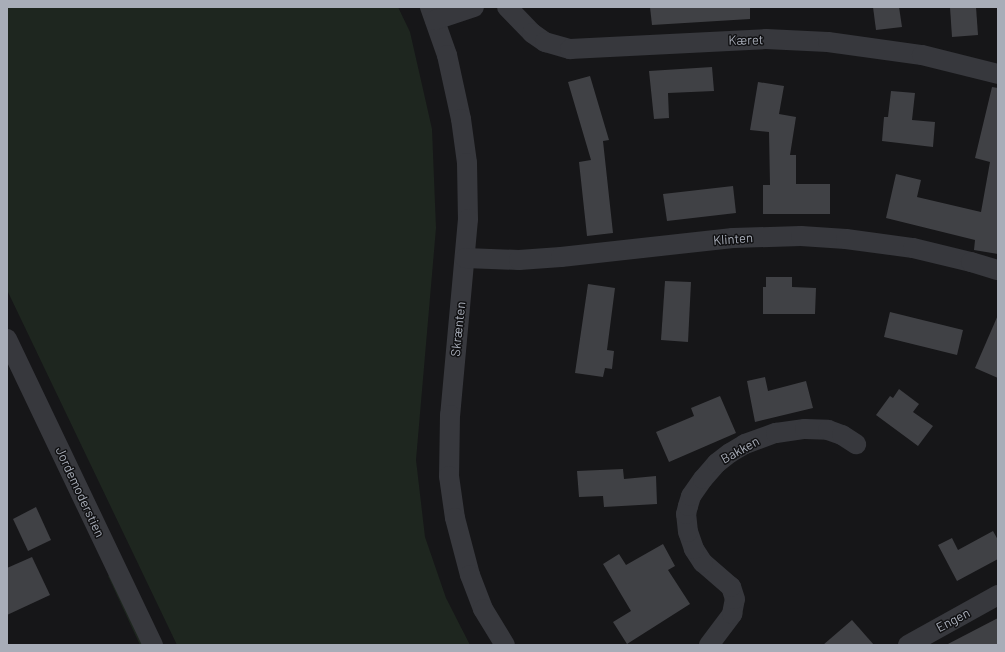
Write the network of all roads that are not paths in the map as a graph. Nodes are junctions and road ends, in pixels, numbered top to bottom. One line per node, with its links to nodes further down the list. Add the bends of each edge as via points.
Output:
1 (474, 7): 3 (street)
2 (507, 7): 4 (street, Kæret, via 532,33 545,42 570,50 758,39 828,42 922,55)
3 (433, 14): 5 (street, Skrænten, via 453,80 467,163 468,219)
4 (998, 74)
5 (465, 258): 6 (street, Klinten, via 519,260 726,239 801,236 906,247); 11 (street, Skrænten, via 450,415 449,476 454,518 470,575 483,609)
6 (998, 270)
7 (7, 339): 10 (street, Jordemoderstien)
8 (856, 444): 12 (street, Bakken, via 828,430 805,429 776,433 745,444 730,453 703,478 688,506 688,532 694,549 703,563 731,587 735,599 732,614)
9 (998, 595): 13 (street, Engen)
10 (153, 645)
11 (505, 645)
12 (709, 645)
13 (908, 645)

